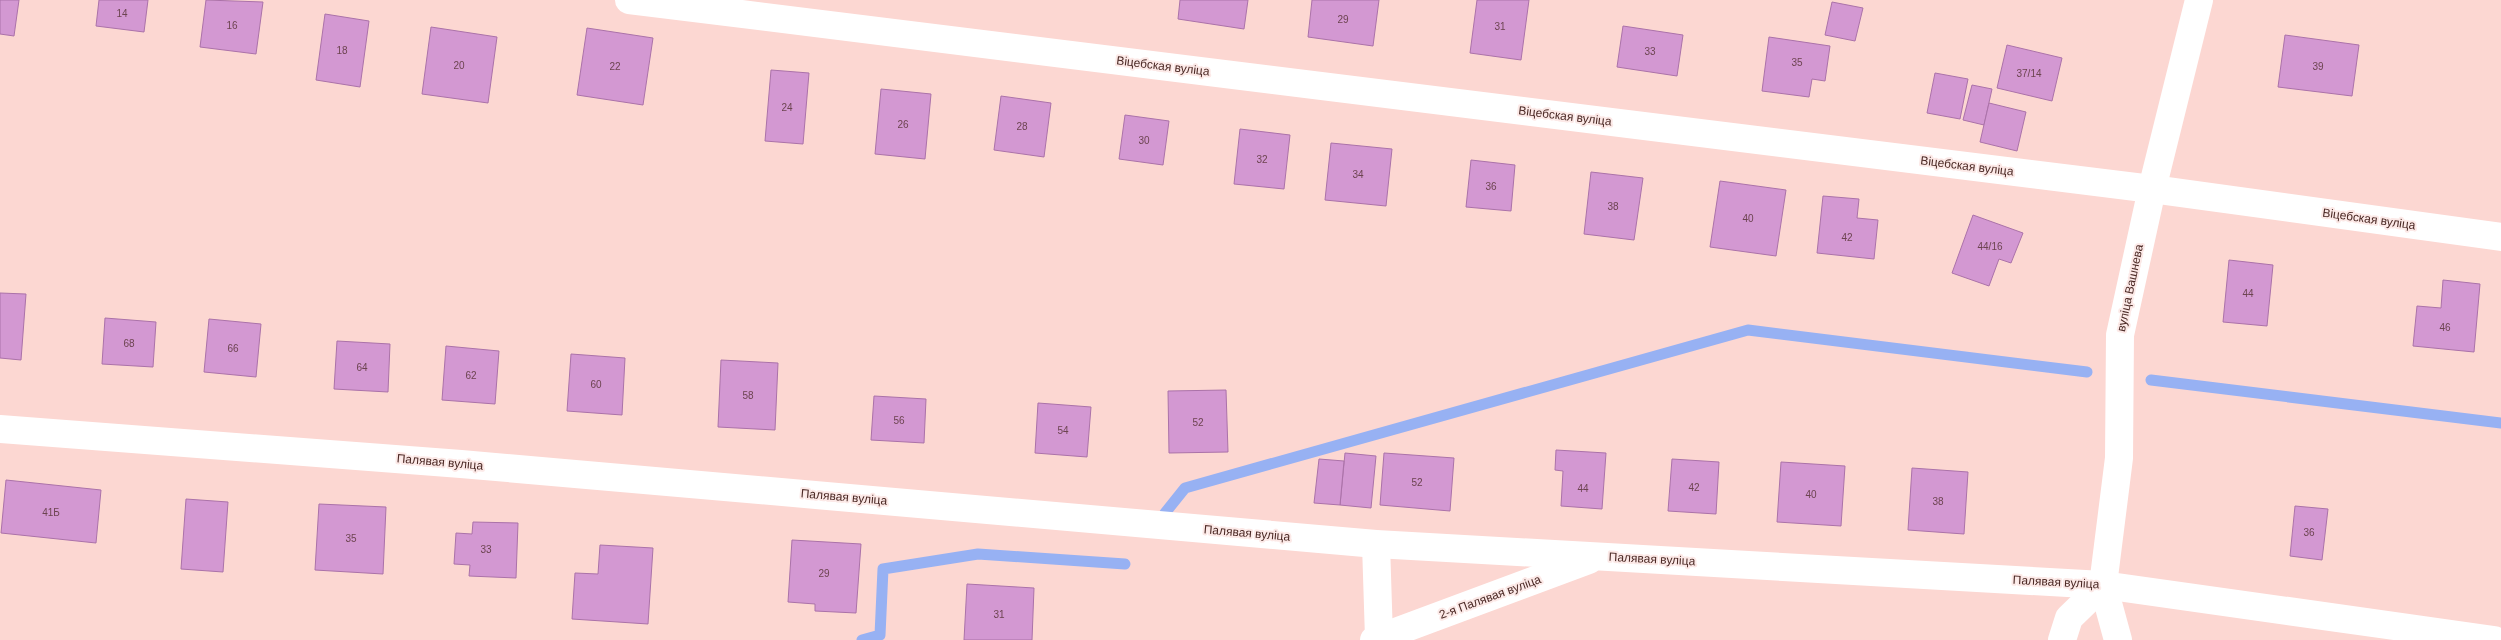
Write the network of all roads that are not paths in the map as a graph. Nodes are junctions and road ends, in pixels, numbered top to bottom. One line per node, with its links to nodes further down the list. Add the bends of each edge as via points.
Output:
1 (629, 0): 3 (street, Віцебская вуліца)
2 (2200, 0): 3 (street, вуліца Вашнева)
3 (2152, 189): 4 (street, Віцебская вуліца); 8 (street, вуліца Вашнева, via 2120,335 2119,458)
4 (2501, 237)
5 (0, 429): 6 (street, Палявая вуліца, via 461,464)
6 (1376, 544): 7 (street, Палявая вуліца); 9 (street, 2-я Палявая вуліца)
7 (1600, 556): 8 (street, Палявая вуліца); 9 (street, 2-я Палявая вуліца)
8 (2103, 585): 10 (street, via 2069,618); 11 (street, вуліца Вашнева); 12 (street, Палявая вуліца)
9 (1376, 639)
10 (2062, 640)
11 (2118, 640)
12 (2494, 640)

